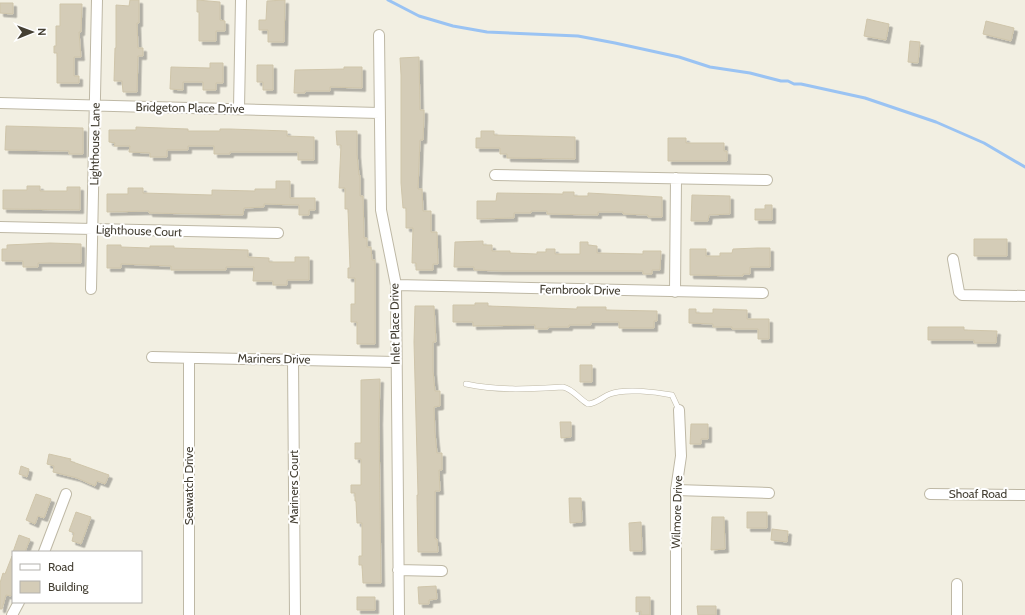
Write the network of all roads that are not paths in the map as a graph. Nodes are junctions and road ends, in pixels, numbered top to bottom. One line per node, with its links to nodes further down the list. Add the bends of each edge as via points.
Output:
1 (97, 0): 5 (street, Lighthouse Lane)
2 (241, 0): 6 (street)
3 (379, 35): 7 (street, Inlet Place Drive)
4 (0, 103): 5 (street, Bridgeton Place Drive)
5 (96, 106): 6 (street, Bridgeton Place Drive); 12 (street, Lighthouse Lane)
6 (239, 108): 7 (street, Bridgeton Place Drive)
7 (379, 113): 15 (street, Inlet Place Drive, via 381,210)
8 (495, 175): 9 (street)
9 (676, 178): 10 (street); 17 (street)
10 (767, 180)
11 (0, 227): 12 (street, Lighthouse Court)
12 (94, 230): 13 (street, Lighthouse Court); 16 (street, Lighthouse Lane)
13 (278, 233)
14 (953, 259): 19 (street, via 959,292 962,295)
15 (396, 285): 17 (street, Fernbrook Drive); 23 (street, Inlet Place Drive)
16 (91, 289)
17 (675, 292): 18 (street, Fernbrook Drive)
18 (763, 294)
19 (1025, 296)
20 (152, 357): 21 (street, Mariners Drive)
21 (189, 358): 22 (street, Mariners Drive); 37 (street, Seawatch Drive)
22 (293, 360): 23 (street, Mariners Drive); 38 (street, Mariners Court)
23 (396, 362): 32 (street, Inlet Place Drive)
24 (466, 384): 25 (lane, via 492,390 562,387 568,388 588,404 600,401 610,394 657,392 672,396)
25 (679, 410): 26 (street, Wilmore Drive, via 681,456)
26 (676, 490): 27 (street); 40 (street, Wilmore Drive)
27 (769, 493)
28 (66, 494): 31 (street)
29 (930, 494): 30 (street, Shoaf Road)
30 (1025, 495)
31 (44, 551)
32 (398, 570): 33 (street); 39 (street, Inlet Place Drive)
33 (442, 571)
34 (957, 584): 41 (street)
35 (18, 603): 36 (street)
36 (12, 615)
37 (189, 615)
38 (295, 615)
39 (399, 615)
40 (676, 615)
41 (957, 615)

